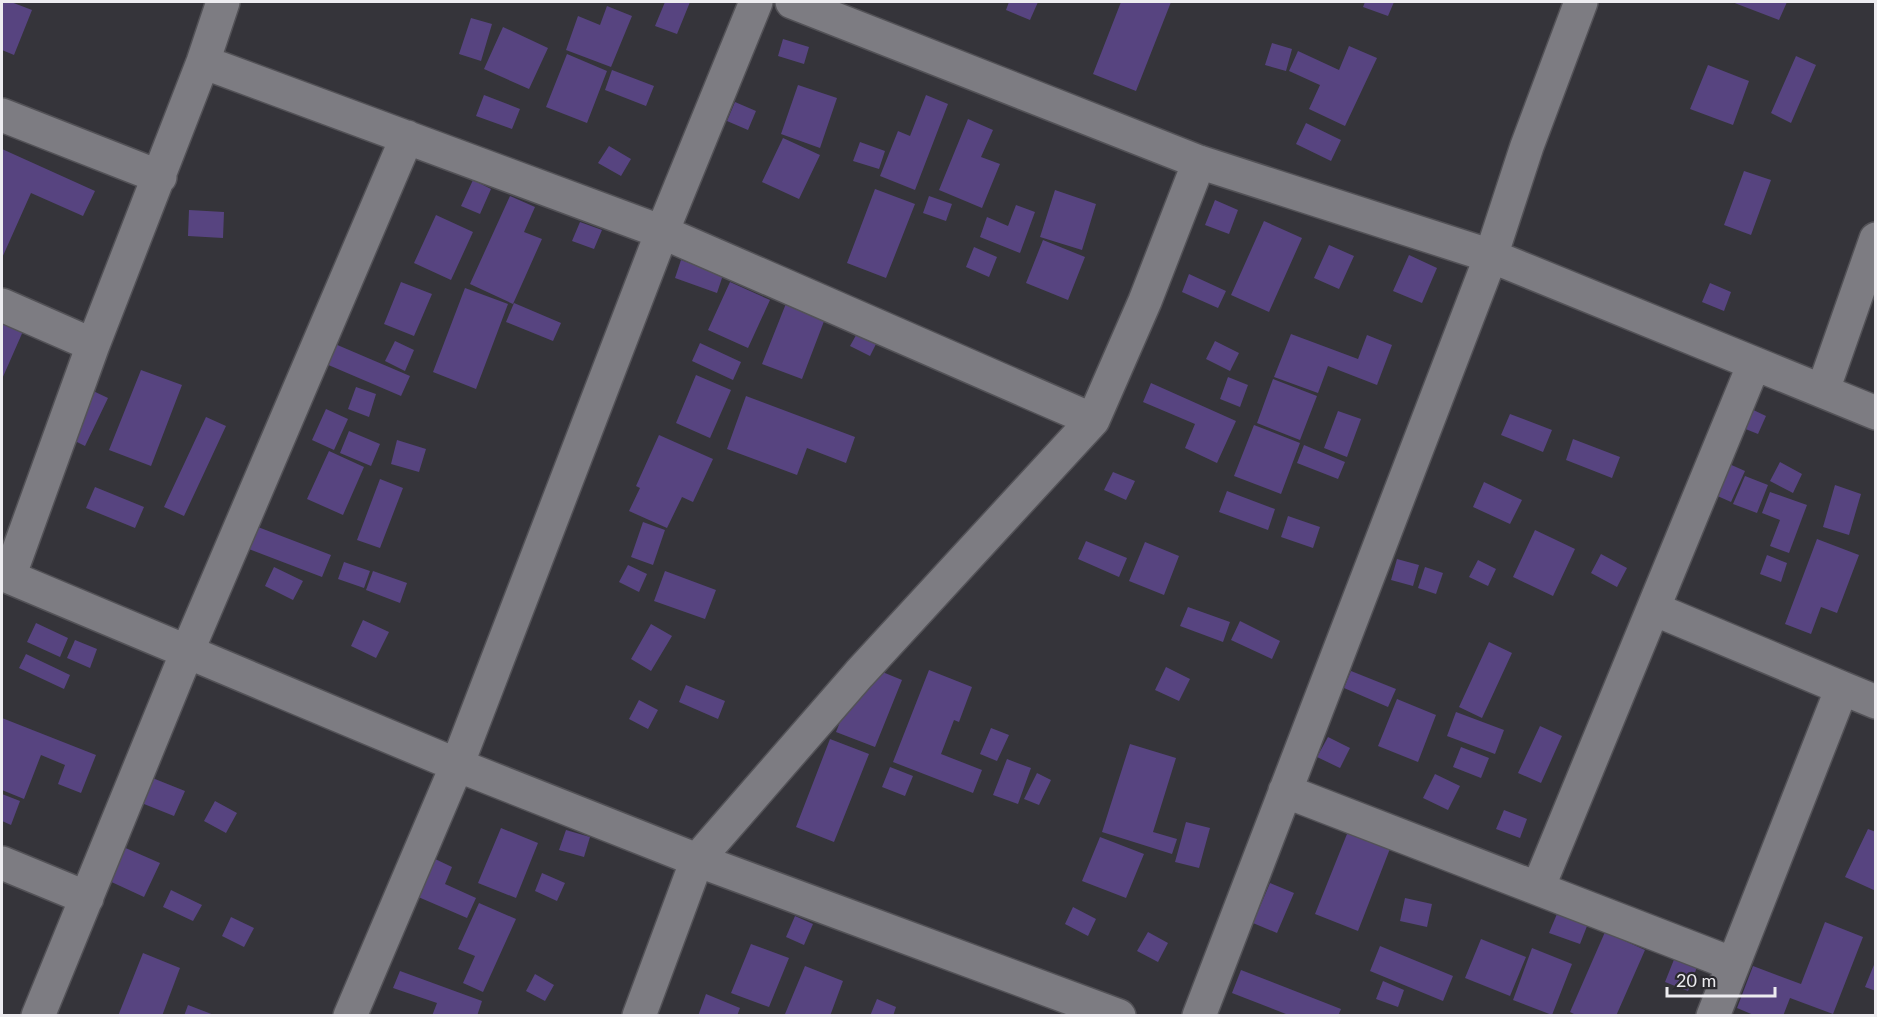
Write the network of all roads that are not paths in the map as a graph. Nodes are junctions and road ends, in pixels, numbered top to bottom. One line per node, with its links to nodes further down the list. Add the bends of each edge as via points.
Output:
1 (223, 2): 5 (street)
2 (756, 2): 10 (street)
3 (792, 2): 8 (street)
4 (1581, 2): 12 (street)
5 (203, 62): 7 (street); 9 (street)
6 (2, 115): 9 (street)
7 (408, 137): 10 (street); 21 (street)
8 (1199, 162): 12 (street); 18 (street)
9 (160, 177): 14 (street)
10 (662, 232): 18 (street); 24 (street)
11 (1875, 239): 16 (street)
12 (1491, 256): 15 (street); 25 (street)
13 (2, 305): 14 (street)
14 (93, 345): 19 (street)
15 (1754, 364): 16 (street); 20 (street)
16 (1823, 390): 17 (street)
17 (1875, 413)
18 (1093, 420): 26 (street, via 859,674)
19 (5, 575): 21 (street)
20 (1654, 609): 22 (street); 28 (street)
21 (187, 652): 24 (street); 29 (street)
22 (1842, 688): 23 (street); 30 (street)
23 (1875, 702)
24 (457, 765): 26 (street); 32 (street)
25 (1285, 791): 28 (street); 35 (street)
26 (697, 860): 33 (street); 34 (street)
27 (2, 863): 29 (street)
28 (1538, 888): 30 (street)
29 (87, 897): 31 (street)
30 (1733, 964): 36 (street)
31 (38, 1016)
32 (350, 1016)
33 (639, 1016)
34 (1119, 1016)
35 (1199, 1016)
36 (1713, 1016)

